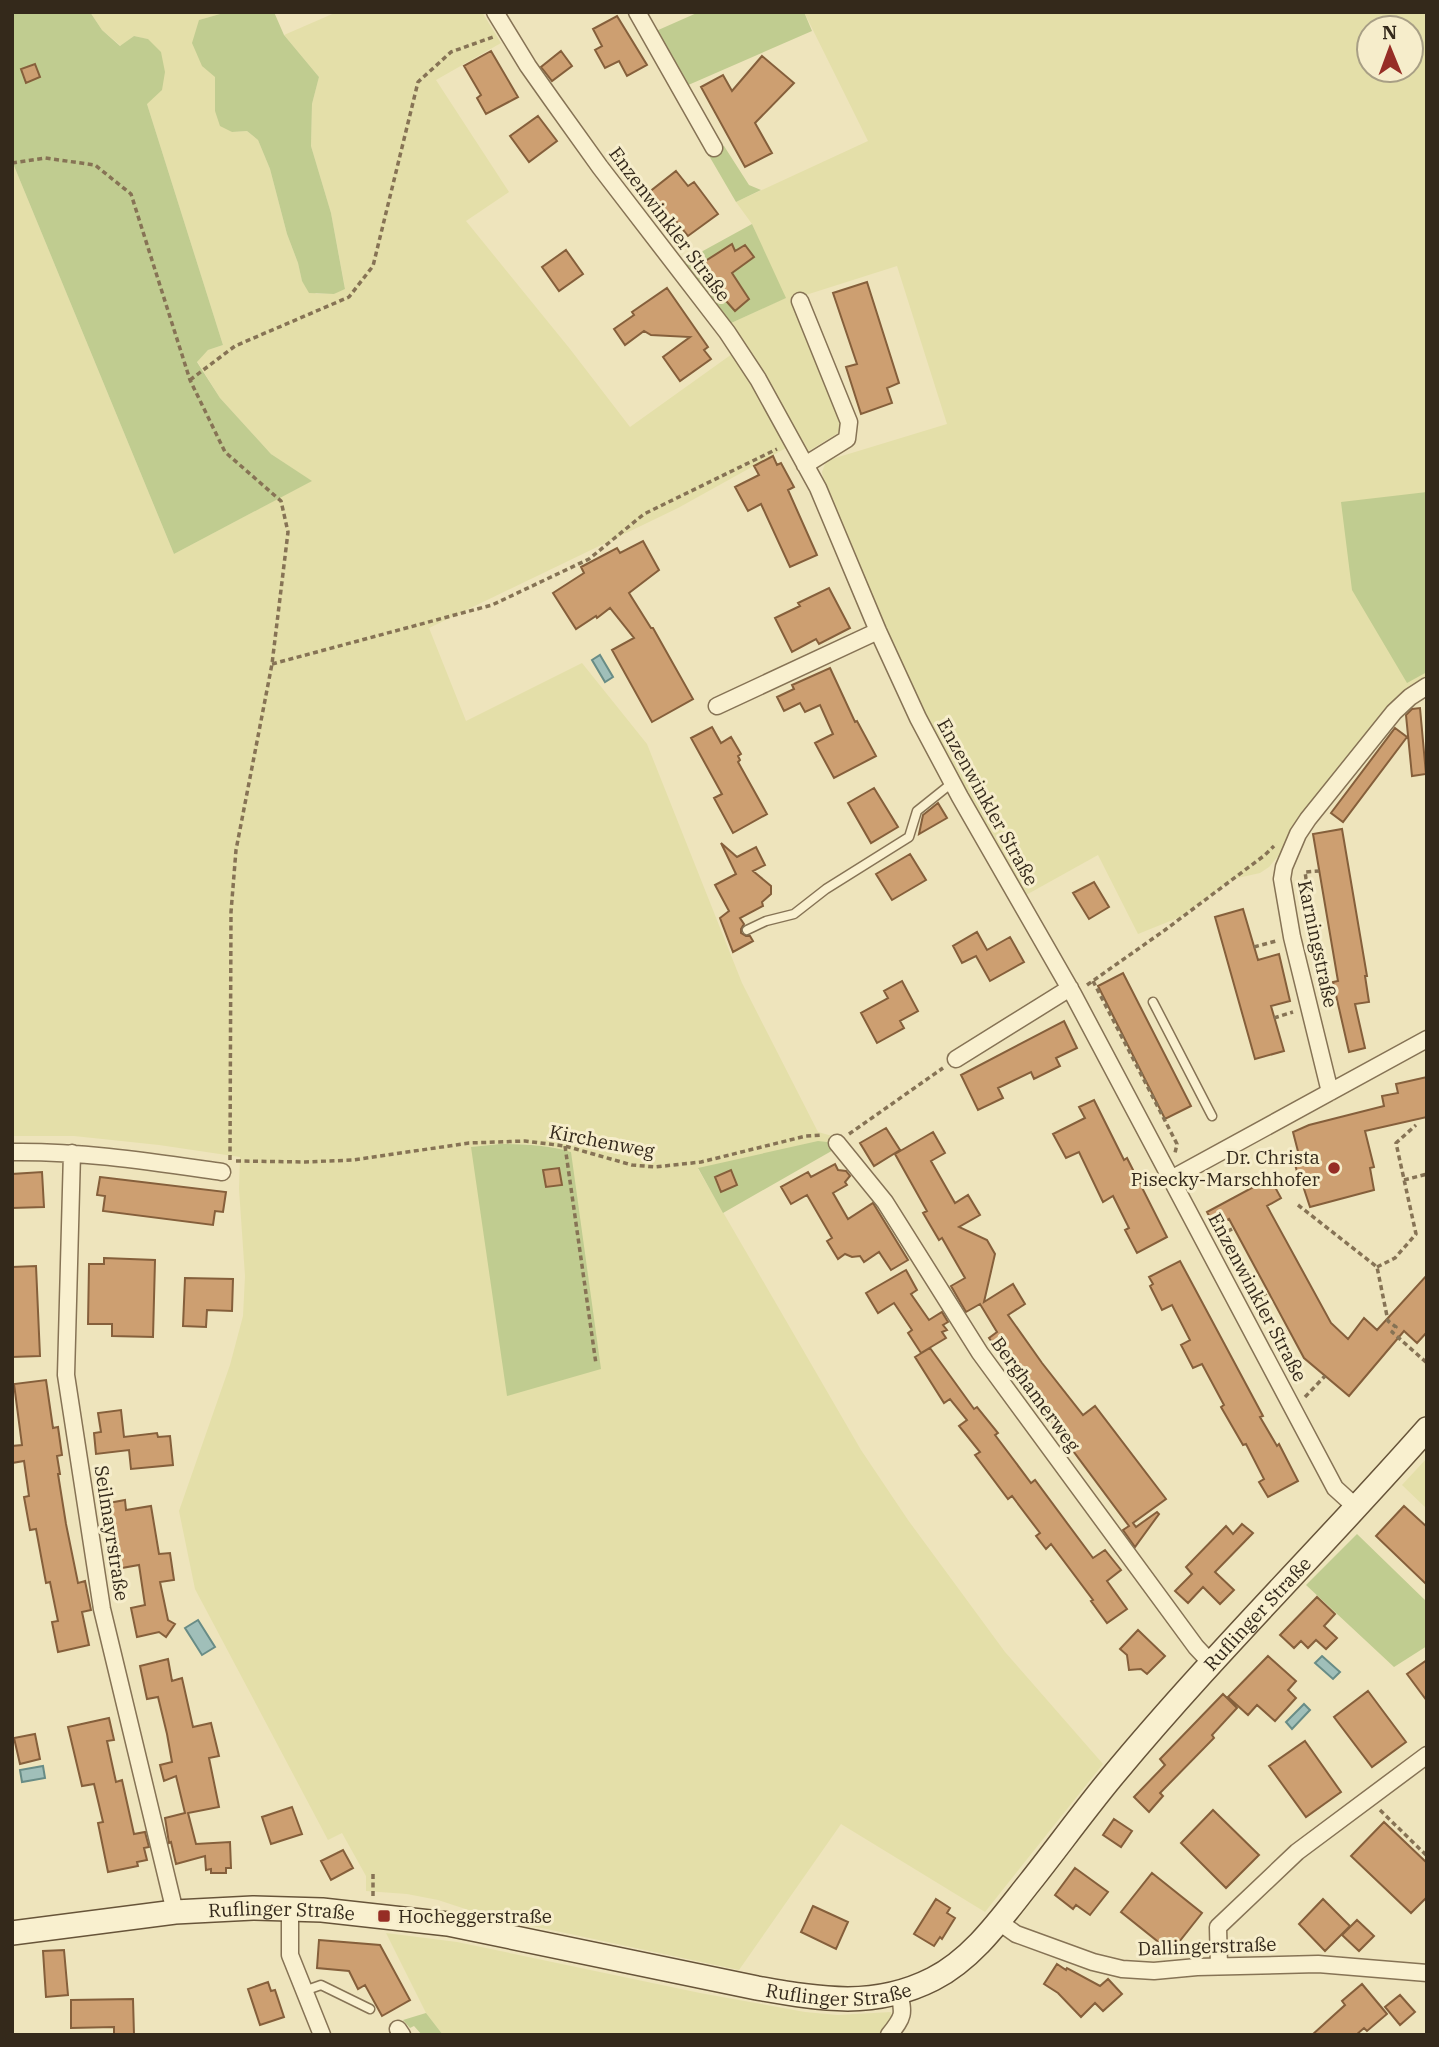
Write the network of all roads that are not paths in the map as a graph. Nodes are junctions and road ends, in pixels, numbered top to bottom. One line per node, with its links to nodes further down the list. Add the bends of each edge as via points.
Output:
1 (495, 12): 5 (street, Enzenwinkler Straße, via 600,167 727,332)
2 (637, 12): 3 (street)
3 (713, 148)
4 (800, 302): 5 (street, via 849,422 847,439)
5 (805, 465): 6 (street, Enzenwinkler Straße)
6 (878, 631): 8 (street); 9 (street, Enzenwinkler Straße)
7 (1427, 686): 15 (street, Karningstraße, via 1394,712 1308,819 1284,867 1292,937)
8 (718, 706)
9 (952, 783): 10 (lane, via 917,811 909,837 793,914); 11 (street, Enzenwinkler Straße)
10 (747, 930)
11 (1072, 991): 14 (street); 21 (street, Enzenwinkler Straße)
12 (1153, 1002): 16 (lane)
13 (1427, 1039): 15 (street)
14 (956, 1059)
15 (1330, 1092): 21 (street)
16 (1212, 1116)
17 (837, 1143): 24 (street, Berghamerweg, via 885,1202 971,1340 1036,1431)
18 (12, 1152): 19 (street)
19 (72, 1153): 20 (street); 27 (street, Seilmayrstraße, via 66,1375 102,1609)
20 (226, 1167)
21 (1177, 1176): 23 (street, Enzenwinkler Straße, via 1335,1488)
22 (1427, 1429): 23 (street, Ruflinger Straße)
23 (1357, 1508): 24 (street, Ruflinger Straße)
24 (1211, 1663): 28 (street, Ruflinger Straße, via 1111,1778)
25 (1427, 1755): 30 (street, via 1297,1852 1218,1927)
26 (290, 1908): 27 (street, Ruflinger Straße); 32 (street, via 290,1955); 33 (street, Ruflinger Straße, via 448,1924 808,1997 856,2000)
27 (176, 1912): 29 (street, Ruflinger Straße)
28 (999, 1922): 30 (street, Dallingerstraße, via 1016,1934 1122,1969); 33 (street, Ruflinger Straße, via 951,1968)
29 (12, 1933)
30 (1219, 1966): 31 (street, Dallingerstraße, via 1318,1964)
31 (1427, 1973)
32 (304, 1991): 34 (lane, via 321,1985); 35 (street)
33 (899, 1992): 36 (street, via 903,2012)
34 (370, 2008)
35 (322, 2035)
36 (889, 2035)

